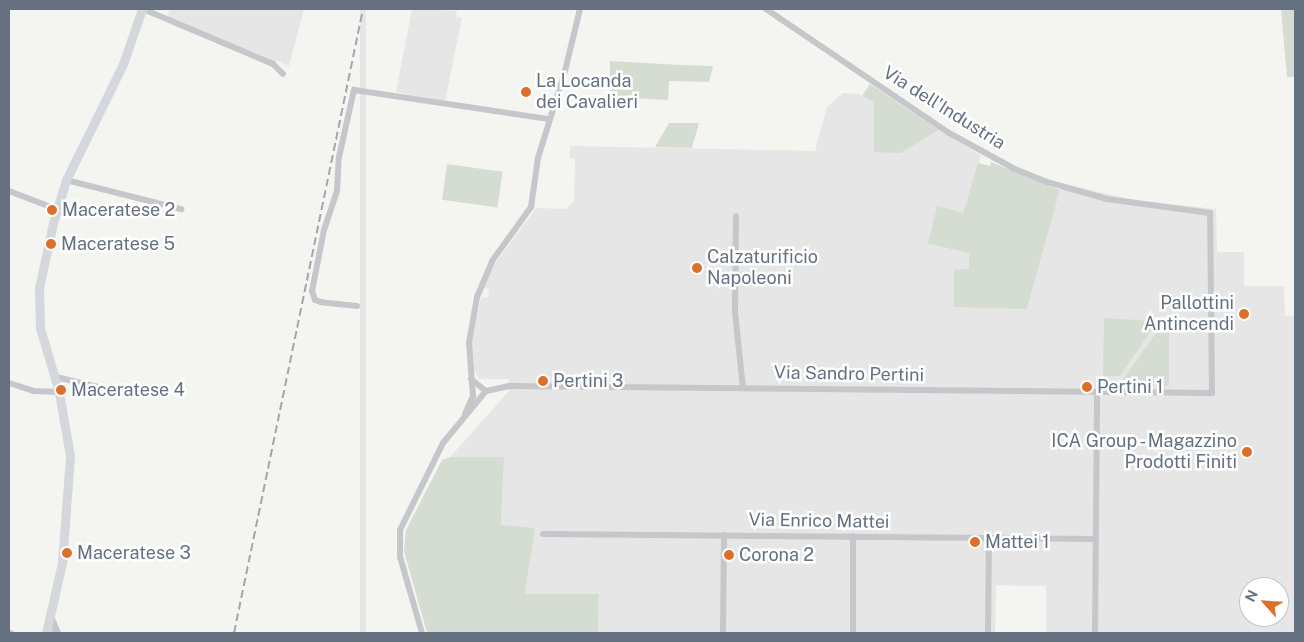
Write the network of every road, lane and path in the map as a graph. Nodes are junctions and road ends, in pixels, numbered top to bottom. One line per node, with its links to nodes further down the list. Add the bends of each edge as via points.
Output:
1 (142, 9): 4 (street, via 273,64); 6 (main road, via 123,64)
2 (580, 9): 5 (street)
3 (766, 9): 20 (street, Via dell'Industria, via 948,133 1013,168 1047,182 1108,199 1210,213)
4 (283, 74)
5 (550, 119): 11 (street, via 358,88 350,102 339,157 337,191 324,230 312,291 312,297 321,302); 14 (street, via 538,158 531,208 492,261 477,298 469,343 470,378)
6 (66, 180): 8 (main road); 9 (street)
7 (9, 191): 8 (street)
8 (56, 209): 12 (main road, via 38,303 40,328)
9 (181, 209)
10 (736, 216): 16 (street, via 735,312)
11 (357, 306)
12 (56, 377): 15 (street); 18 (main road)
13 (9, 383): 18 (street, via 33,391)
14 (475, 387): 17 (street); 21 (street)
15 (102, 388)
16 (744, 388): 17 (street, Via Sandro Pertini, via 510,386); 19 (street, Via Sandro Pertini)
17 (486, 391): 22 (street)
18 (60, 392): 29 (main road, via 70,456 69,498 62,563)
19 (1097, 392): 20 (street, Via Sandro Pertini); 28 (street)
20 (1212, 393)
21 (473, 396): 22 (street); 23 (street)
22 (481, 399): 23 (street)
23 (465, 414): 32 (street, via 443,443 400,530 400,557)
24 (543, 534): 25 (street, Via Enrico Mattei)
25 (724, 535): 26 (street, Via Enrico Mattei); 33 (street)
26 (853, 536): 27 (street, Via Enrico Mattei); 34 (street)
27 (989, 538): 28 (street, Via Enrico Mattei); 35 (street)
28 (1095, 539): 36 (street)
29 (50, 617): 30 (main road); 31 (street)
30 (46, 633)
31 (57, 633)
32 (422, 633)
33 (723, 633)
34 (853, 633)
35 (988, 633)
36 (1095, 633)

